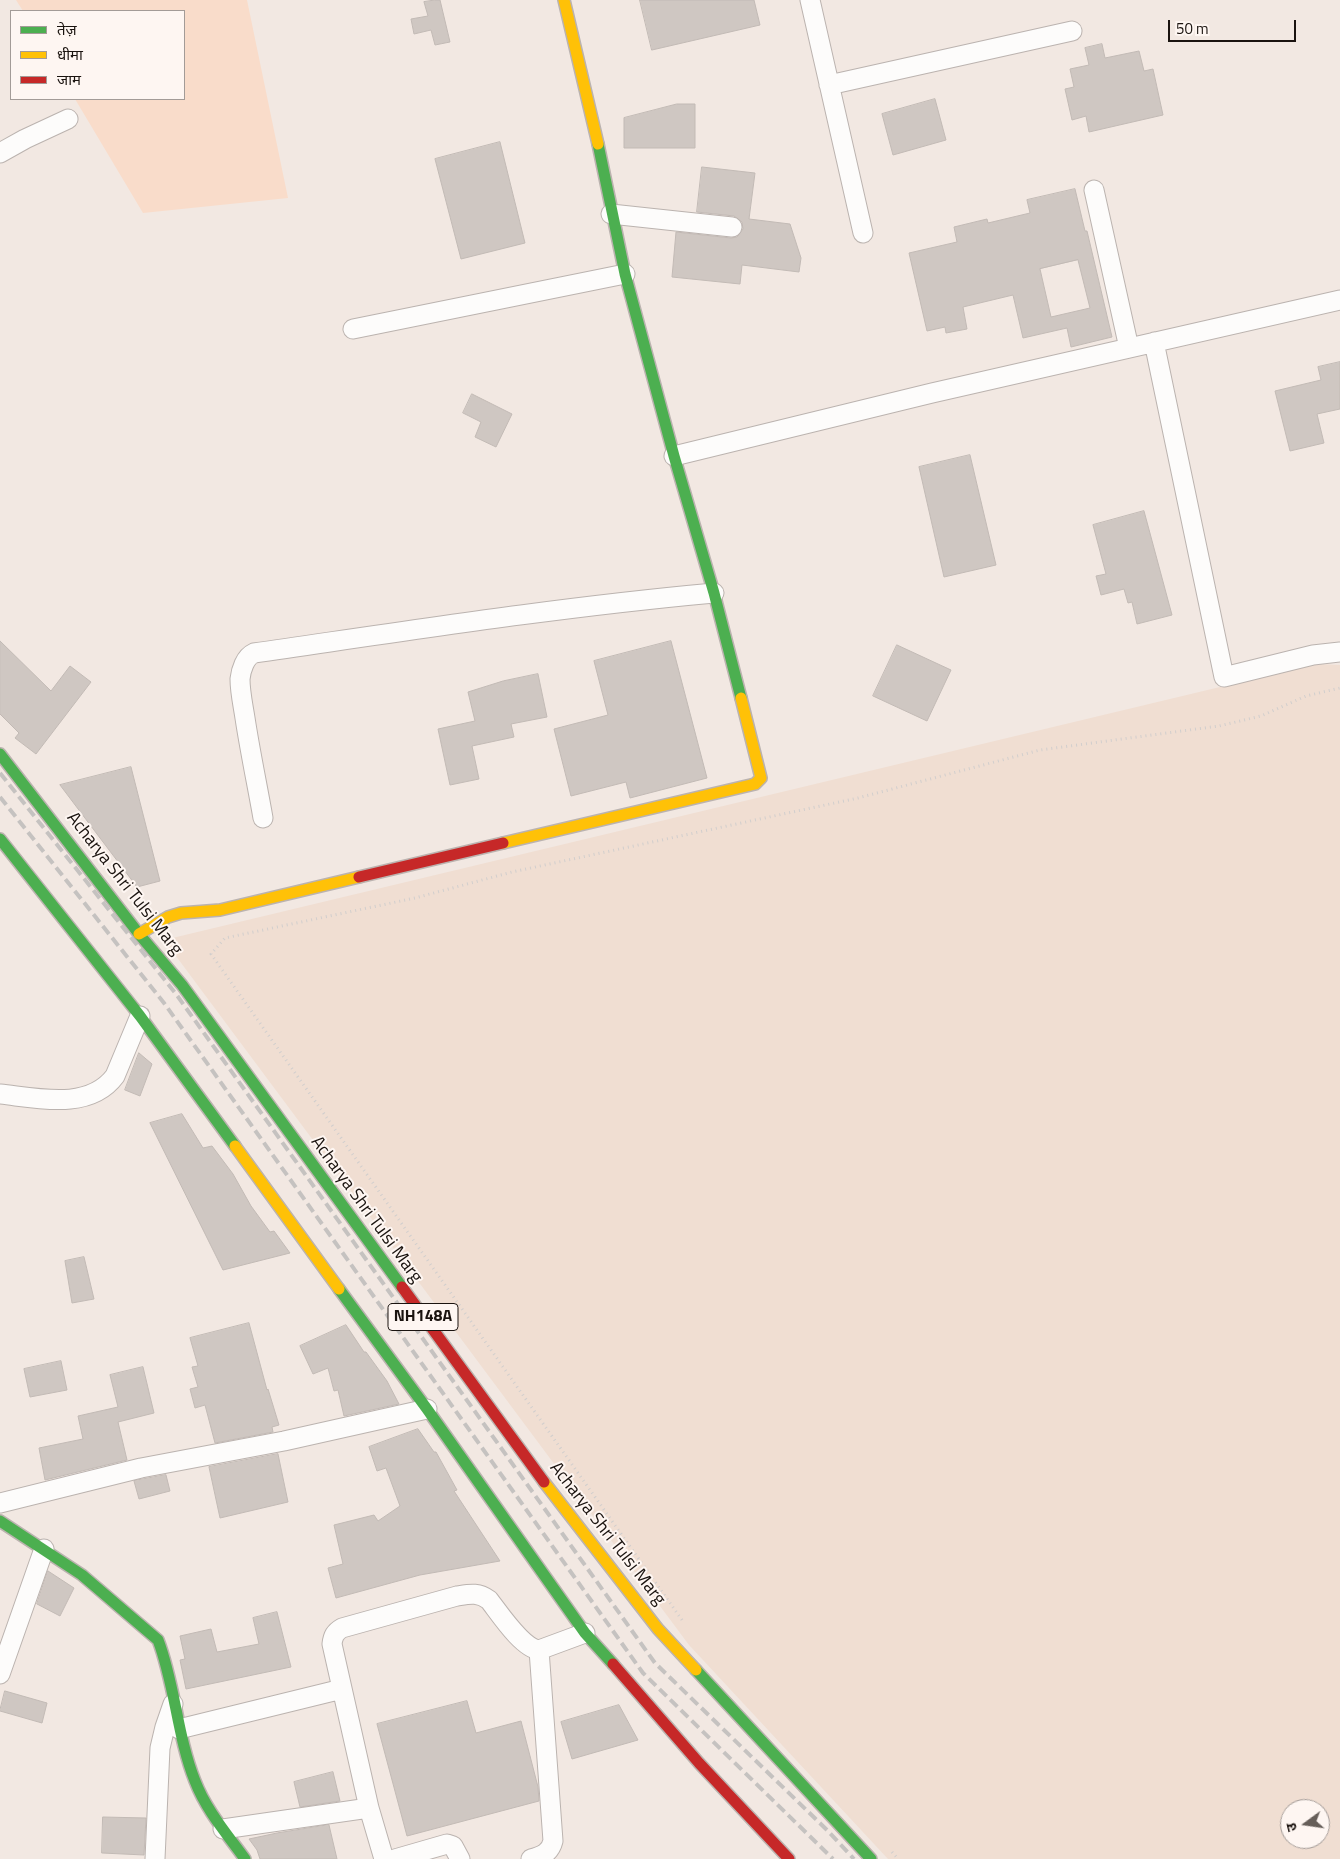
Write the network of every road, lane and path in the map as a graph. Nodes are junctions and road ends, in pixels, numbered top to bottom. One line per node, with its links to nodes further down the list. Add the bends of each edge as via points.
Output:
1 (564, 0): 8 (main road, via 593,117)
2 (810, 0): 4 (street)
3 (1072, 31): 4 (street)
4 (829, 85): 10 (street)
5 (68, 119): 6 (street)
6 (0, 153)
7 (1094, 190): 15 (street)
8 (612, 214): 9 (street); 11 (main road)
9 (732, 227)
10 (863, 233)
11 (625, 274): 13 (street); 16 (main road)
12 (1340, 300): 14 (street)
13 (353, 328)
14 (1154, 342): 15 (street); 18 (street, via 1224,676)
15 (1129, 348): 16 (street)
16 (674, 456): 17 (main road)
17 (714, 593): 21 (street, via 527,614 254,653 243,667 240,678); 23 (main road, via 762,776 757,783 220,910 180,913)
18 (1340, 652)
19 (1340, 688): 30 (path, via 1306,696 1261,716 1218,726 1040,750 858,798 225,938 211,954)
20 (0, 754): 23 (main road, Acharya Shri Tulsi Marg / NH148A)
21 (263, 818)
22 (0, 839): 24 (main road, NH148A)
23 (139, 934): 47 (main road, Acharya Shri Tulsi Marg / NH148A, via 182,985 522,1454 658,1629)
24 (140, 1016): 25 (street, via 115,1076 91,1095 42,1098); 26 (main road, NH148A)
25 (0, 1094)
26 (427, 1409): 27 (street, via 142,1468); 31 (main road, NH148A)
27 (0, 1503)
28 (0, 1521): 29 (main road)
29 (44, 1548): 33 (street); 35 (main road, via 82,1575 158,1640)
30 (685, 1624)
31 (585, 1633): 32 (street); 46 (main road, NH148A)
32 (538, 1650): 34 (street, via 523,1642 483,1595 457,1596 336,1632 332,1644); 45 (street, via 553,1841 549,1851)
33 (0, 1674)
34 (342, 1689): 36 (street); 37 (street)
35 (173, 1704): 36 (main road); 40 (street, via 160,1748)
36 (179, 1728): 38 (main road, via 200,1794)
37 (369, 1808): 38 (street); 42 (street)
38 (223, 1829): 41 (main road)
39 (886, 1846): 48 (path)
40 (155, 1859)
41 (245, 1859)
42 (384, 1859)
43 (395, 1859): 44 (street, via 447,1844 453,1846)
44 (460, 1859)
45 (531, 1859)
46 (789, 1859)
47 (870, 1859)
48 (898, 1859)

